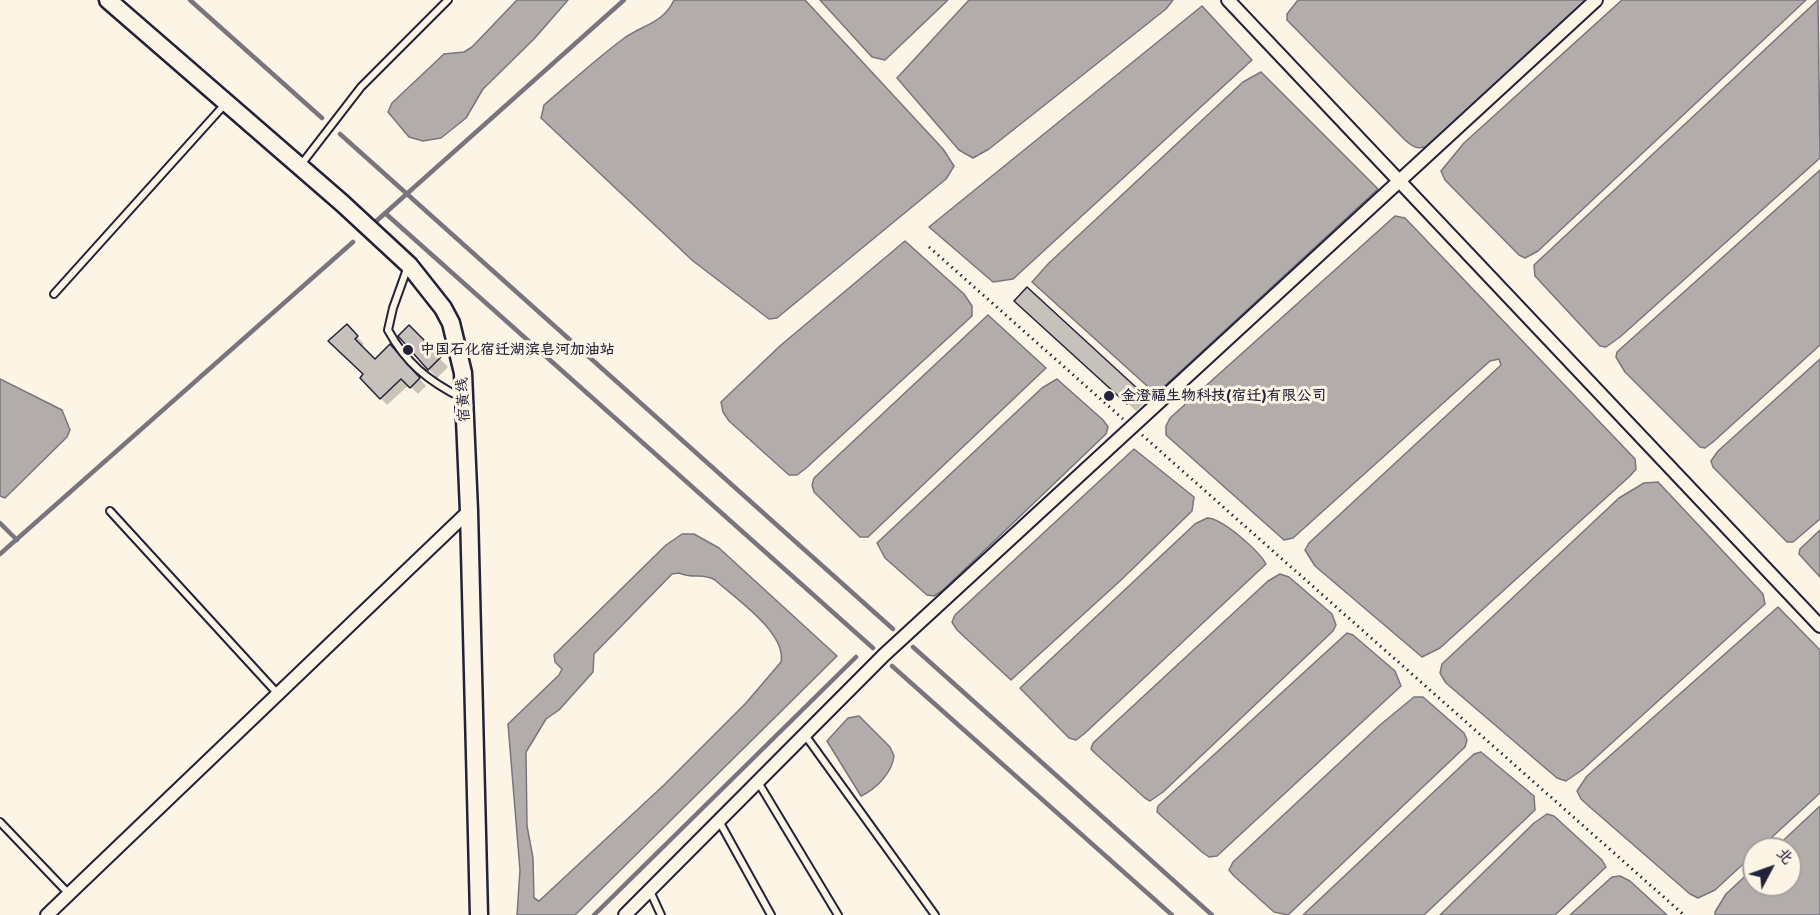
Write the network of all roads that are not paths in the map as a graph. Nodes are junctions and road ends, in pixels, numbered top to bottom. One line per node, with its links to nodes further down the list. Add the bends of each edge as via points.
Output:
1 (108, 0): 5 (main road, 宿黄线)
2 (447, 0): 6 (lane, via 361,87)
3 (1228, 0): 7 (street)
4 (1596, 0): 7 (street)
5 (226, 103): 6 (main road, 宿黄线); 9 (lane)
6 (299, 166): 8 (main road, 宿黄线)
7 (1398, 180): 13 (street); 15 (street, via 884,655)
8 (409, 265): 10 (main road, 宿黄线, via 451,323 463,373); 10 (lane, via 388,330 398,349 432,383)
9 (54, 294)
10 (464, 399): 12 (main road, 宿黄线)
11 (110, 511): 14 (lane)
12 (469, 511): 14 (street); 22 (main road, 宿黄线)
13 (1820, 626)
14 (277, 693): 20 (street)
15 (805, 735): 16 (street); 27 (lane)
16 (758, 782): 17 (street); 26 (lane)
17 (719, 820): 19 (street); 25 (lane)
18 (0, 822): 20 (lane)
19 (650, 890): 23 (street); 24 (lane)
20 (69, 894): 21 (street)
21 (47, 915)
22 (479, 915)
23 (625, 915)
24 (661, 915)
25 (771, 915)
26 (838, 915)
27 (935, 915)

